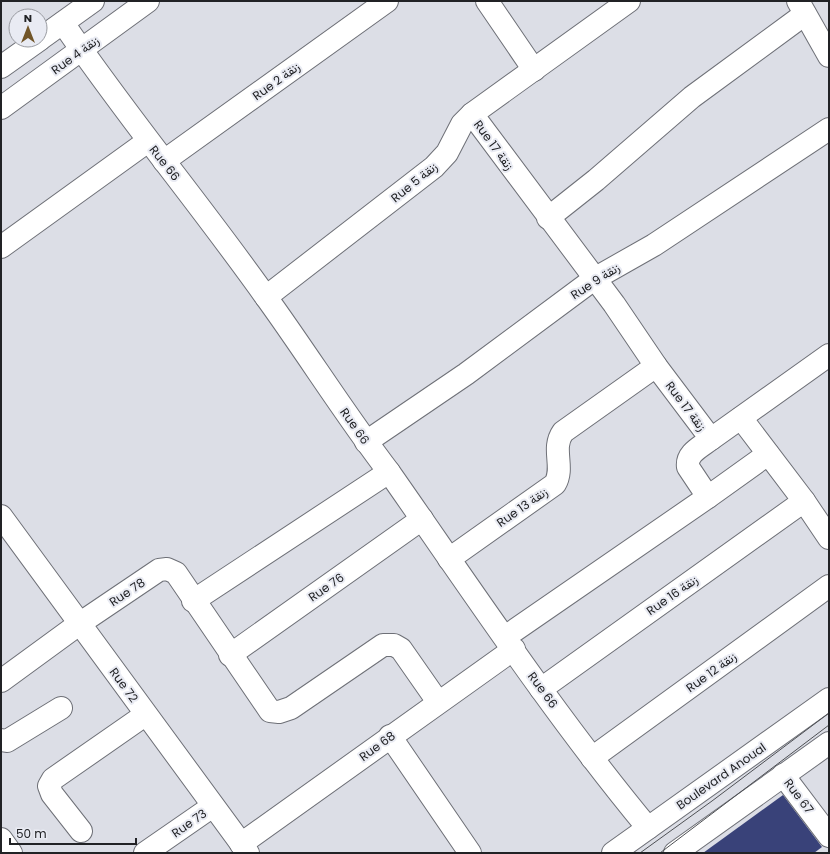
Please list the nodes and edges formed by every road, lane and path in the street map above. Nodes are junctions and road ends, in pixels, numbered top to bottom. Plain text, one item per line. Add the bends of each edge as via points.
1 (93, 1) edge
2 (148, 1) edge
3 (387, 1) edge
4 (487, 1) edge
5 (629, 1) edge
6 (802, 7) edge
7 (63, 23) junction
8 (48, 34) edge
9 (28, 48) edge
10 (82, 50) junction
11 (829, 56) edge
12 (1, 67) edge
13 (534, 70) junction
14 (1, 108) edge
15 (472, 114) junction
16 (829, 129) edge
17 (148, 140) junction
18 (164, 161) junction
19 (548, 218) junction
20 (1, 247) edge
21 (594, 279) junction
22 (266, 297) junction
23 (829, 355) edge
24 (656, 366) junction
25 (741, 418) junction
26 (711, 439) junction
27 (366, 442) junction
28 (768, 454) junction
29 (389, 472) junction
30 (708, 497) junction
31 (804, 501) junction
32 (1, 516) edge
33 (422, 519) junction
34 (829, 538) edge
35 (449, 559) junction
36 (829, 586) edge
37 (193, 601) junction
38 (79, 624) junction
39 (510, 643) junction
40 (230, 655) junction
41 (1, 681) edge
42 (541, 689) junction
43 (829, 699) edge
44 (438, 702) junction
45 (61, 708) dead end
46 (145, 714) junction
47 (390, 736) junction
48 (1, 740) edge
49 (829, 743) edge
50 (592, 758) junction
51 (783, 775) junction
52 (213, 806) junction
53 (648, 828) junction
54 (81, 831) dead end
55 (829, 836) edge
56 (1, 839) edge
57 (244, 848) edge
58 (158, 849) edge
59 (11, 853) edge
60 (470, 853) edge
61 (613, 853) edge
62 (674, 853) edge

1 - 7 street
2 - 10 street, Rue 4 زنقة
3 - 18 street, Rue 2 زنقة
4 - 13 street
5 - 13 street, Rue 5 زنقة
6 - 11 street
6 - 19 street
7 - 8 street
7 - 10 street, Rue 66
9 - 12 street
10 - 14 street, Rue 4 زنقة
10 - 17 street, Rue 66
13 - 15 street, Rue 5 زنقة
15 - 19 street, Rue 17 زنقة
15 - 22 street, Rue 5 زنقة via 462,124 447,153 434,167
16 - 21 street, Rue 9 زنقة via 654,245
17 - 18 street, Rue 66
17 - 20 street
18 - 22 street, Rue 66
19 - 21 street, Rue 17 زنقة
21 - 24 street, Rue 17 زنقة
21 - 27 street, Rue 9 زنقة via 477,366
22 - 27 street, Rue 66
23 - 25 street
24 - 26 street, Rue 17 زنقة
24 - 35 street, Rue 13 زنقة via 563,432 558,439 560,470 555,484
25 - 26 street
25 - 28 street
26 - 30 street, Rue 17 زنقة via 690,455 688,461 688,467
27 - 29 street, Rue 66
28 - 30 street
28 - 31 street
29 - 33 street, Rue 66
29 - 37 street
30 - 39 street
31 - 34 street
31 - 42 street, Rue 16 زنقة
32 - 38 street, Rue 72
33 - 35 street, Rue 66
33 - 40 street, Rue 76
35 - 39 street, Rue 66
36 - 50 street, Rue 12 زنقة
37 - 38 street, Rue 78 via 176,574 168,569 159,570
37 - 40 street, Rue 78
38 - 41 street, Rue 78
38 - 46 street, Rue 72
39 - 42 street, Rue 66
39 - 44 street, Rue 68
40 - 44 street, Rue 78 via 270,711 279,712 291,708 383,645 394,645 401,649
42 - 50 street, Rue 66
43 - 53 street, Boulevard Anoual
44 - 47 street, Rue 68
45 - 48 street via 7,741
46 - 52 street, Rue 72
46 - 54 street via 53,779 49,786 52,794
47 - 57 street, Rue 68
47 - 60 street
49 - 51 street
50 - 53 street, Rue 66
51 - 55 street, Rue 67
51 - 62 street
52 - 57 street, Rue 72
52 - 58 street, Rue 73
53 - 61 street, Boulevard Anoual
56 - 59 street

